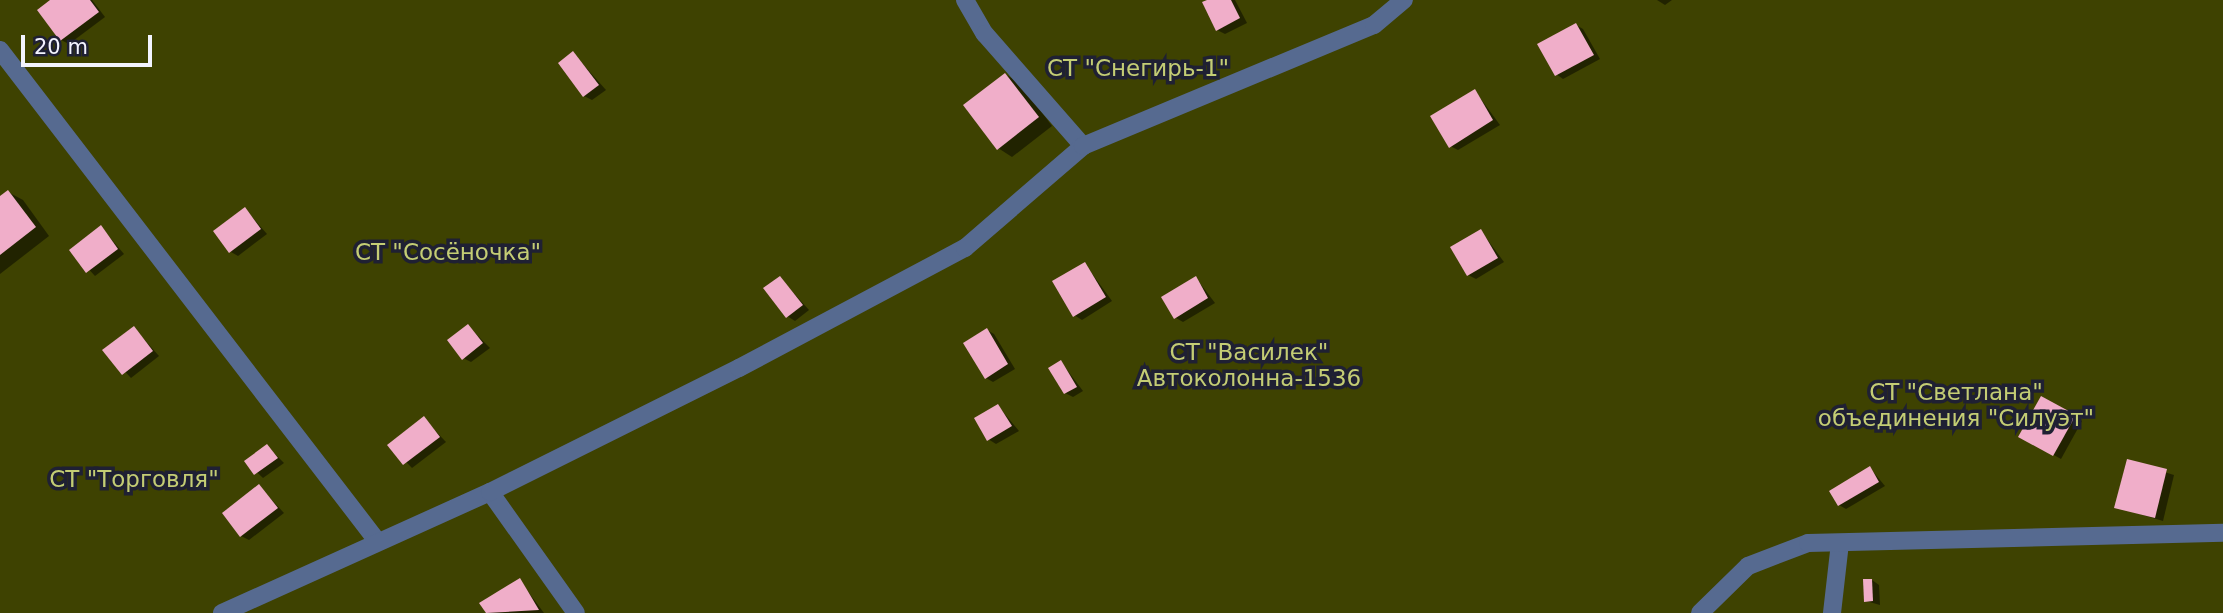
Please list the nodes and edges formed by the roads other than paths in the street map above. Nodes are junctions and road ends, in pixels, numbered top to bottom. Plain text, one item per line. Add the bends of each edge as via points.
1 (965, 0) edge
2 (1404, 0) edge
3 (0, 51) edge
4 (1083, 146) junction
5 (490, 492) junction
6 (2223, 533) edge
7 (378, 542) junction
8 (1840, 543) junction
9 (222, 613) edge
10 (576, 613) edge
11 (1700, 613) edge
12 (1832, 613) edge

1 - 4 street via 985,34
2 - 4 street via 1374,25
3 - 7 street
4 - 5 street via 965,248
5 - 7 street
5 - 10 street
6 - 8 street
7 - 9 street
8 - 11 street via 1808,544 1748,566
8 - 12 street

